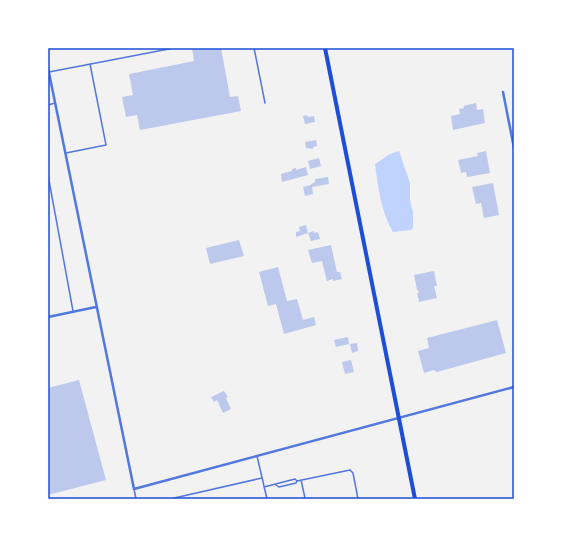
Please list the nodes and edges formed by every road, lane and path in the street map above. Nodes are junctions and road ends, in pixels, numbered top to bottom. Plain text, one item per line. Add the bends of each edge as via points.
1 (174, 48) edge
2 (254, 48) edge
3 (325, 48) edge
4 (90, 64) junction
5 (48, 68) edge
6 (49, 72) edge
7 (503, 92) dead end
8 (55, 103) junction
9 (265, 103) dead end
10 (48, 104) edge
11 (514, 148) edge
12 (65, 153) junction
13 (48, 175) edge
14 (97, 307) junction
15 (73, 311) junction
16 (48, 317) edge
17 (514, 387) edge
18 (399, 418) junction
19 (257, 456) junction
20 (262, 478) junction
21 (301, 480) junction
22 (297, 481) junction
23 (276, 485) junction
24 (264, 487) junction
25 (134, 489) junction
26 (305, 498) edge
27 (136, 499) edge
28 (170, 499) edge
29 (267, 499) edge
30 (298, 499) edge
31 (358, 499) edge
32 (415, 499) edge

1 - 4 lane
2 - 9 lane
3 - 18 main road
4 - 6 lane
4 - 12 lane via 106,145
5 - 6 street
6 - 8 street
7 - 11 street
8 - 10 lane
8 - 12 street
12 - 14 street
13 - 15 lane
14 - 15 street
14 - 25 street
15 - 16 street
17 - 18 street
18 - 19 street
18 - 32 main road
19 - 20 lane
19 - 25 street
20 - 24 lane
20 - 28 lane
21 - 22 lane
21 - 26 lane
21 - 31 lane via 350,470 353,473
22 - 23 lane via 295,479
22 - 23 lane via 279,487
23 - 24 lane
24 - 29 lane
25 - 27 lane
26 - 30 lane

